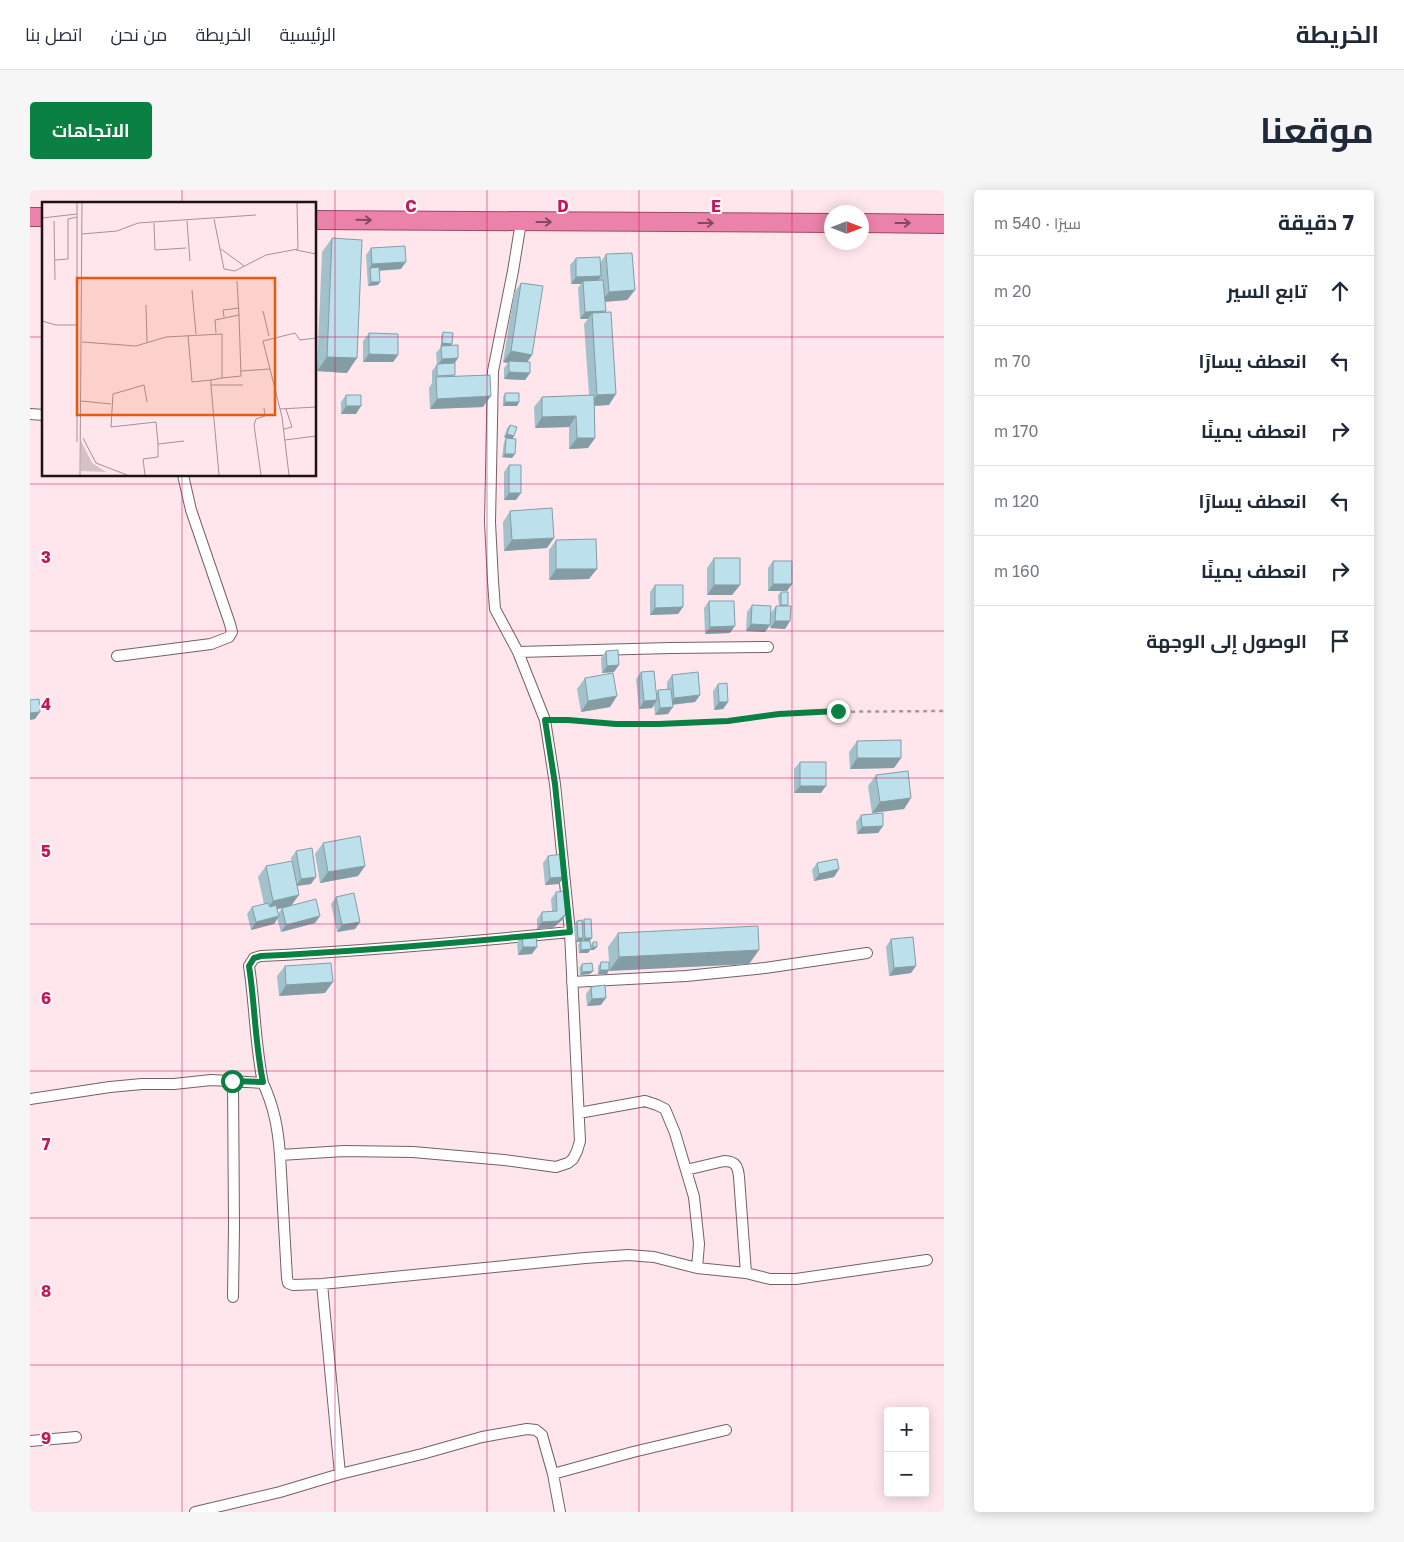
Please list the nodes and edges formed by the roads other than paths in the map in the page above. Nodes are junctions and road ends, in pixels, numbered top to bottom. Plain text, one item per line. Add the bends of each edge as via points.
1 (316, 220) edge
2 (521, 222) junction
3 (824, 223) edge
4 (869, 223) edge
5 (944, 224) edge
6 (183, 476) edge
7 (768, 647) dead end
8 (518, 652) junction
9 (117, 656) dead end
10 (570, 932) junction
11 (867, 953) dead end
12 (572, 982) junction
13 (232, 1081) junction
14 (263, 1082) junction
15 (30, 1099) edge
16 (579, 1113) junction
17 (280, 1155) junction
18 (686, 1170) junction
19 (927, 1260) dead end
20 (697, 1268) junction
21 (746, 1274) junction
22 (322, 1284) junction
23 (233, 1297) dead end
24 (726, 1430) dead end
25 (76, 1437) dead end
26 (30, 1441) edge
27 (340, 1474) junction
28 (553, 1474) junction
29 (195, 1512) edge
30 (560, 1512) edge

1 -> 2 highway
2 -> 3 highway
2 - 8 street via 493,371 490,513 496,609
4 -> 5 highway
6 - 9 street via 191,510 232,632 229,637 211,644
7 - 8 street
8 - 10 street via 545,720
10 - 12 street
10 - 14 street via 254,958 249,966
11 - 12 street via 686,976
12 - 16 street
13 - 14 street
13 - 15 street via 134,1085
13 - 23 street
14 - 17 street via 272,1102
16 - 17 street via 577,1152 568,1163 556,1167 413,1152 344,1151
16 - 18 street via 645,1101 665,1109
17 - 22 street via 288,1283 293,1286
18 - 20 street via 698,1226
18 - 21 street via 724,1160 736,1164
19 - 21 street via 796,1279 770,1280
20 - 21 street
20 - 22 street via 654,1257 628,1255
22 - 27 street
24 - 28 street
25 - 26 street
27 - 28 street via 527,1428 542,1435
27 - 29 street
28 - 30 street

